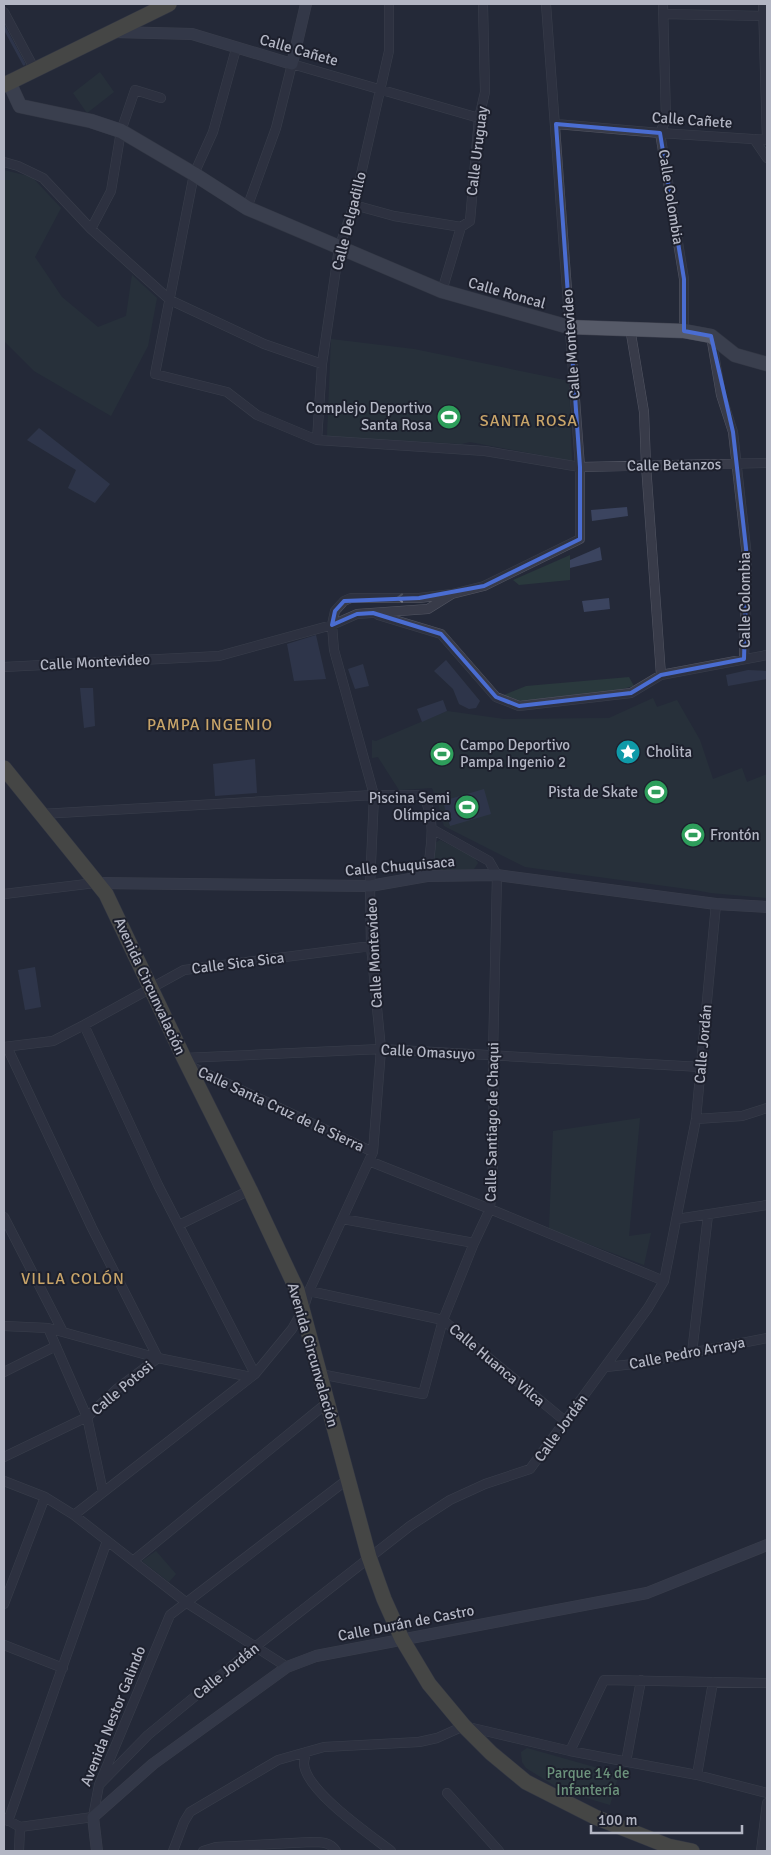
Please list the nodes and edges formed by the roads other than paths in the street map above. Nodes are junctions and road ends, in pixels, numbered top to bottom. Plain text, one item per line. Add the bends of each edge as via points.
1 (169, 4) edge
2 (306, 4) edge
3 (389, 4) edge
4 (483, 4) edge
5 (546, 4) edge
6 (663, 4) edge
7 (763, 4) edge
8 (4, 12) edge
9 (663, 14) junction
10 (764, 16) junction
11 (108, 32) junction
12 (236, 48) junction
13 (292, 64) junction
14 (35, 70) junction
15 (7, 83) edge
16 (381, 89) junction
17 (161, 98) dead end
18 (478, 118) junction
19 (556, 124) junction
20 (122, 131) junction
21 (660, 133) junction
22 (754, 139) junction
23 (767, 140) edge
24 (767, 158) edge
25 (4, 162) edge
26 (194, 174) junction
27 (354, 205) junction
28 (247, 208) junction
29 (461, 227) junction
30 (91, 229) junction
31 (339, 248) junction
32 (442, 291) junction
33 (170, 300) junction
34 (570, 327) junction
35 (630, 328) junction
36 (684, 331) junction
37 (711, 336) junction
38 (322, 364) junction
39 (767, 364) edge
40 (317, 440) junction
41 (767, 463) edge
42 (737, 464) junction
43 (646, 466) junction
44 (580, 467) junction
45 (452, 594) junction
46 (373, 613) junction
47 (332, 625) junction
48 (767, 655) edge
49 (744, 659) junction
50 (4, 667) edge
51 (661, 675) junction
52 (4, 768) edge
53 (374, 795) junction
54 (41, 814) junction
55 (432, 829) junction
56 (497, 875) junction
57 (427, 876) junction
58 (95, 883) junction
59 (370, 886) junction
60 (4, 894) edge
61 (716, 904) junction
62 (767, 907) edge
63 (371, 946) junction
64 (150, 988) junction
65 (84, 1025) junction
66 (5, 1047) edge
67 (380, 1049) junction
68 (493, 1055) junction
69 (186, 1062) junction
70 (701, 1067) junction
71 (767, 1108) edge
72 (696, 1120) junction
73 (374, 1152) junction
74 (369, 1161) junction
75 (250, 1190) junction
76 (767, 1205) edge
77 (490, 1209) junction
78 (708, 1215) junction
79 (4, 1217) edge
80 (343, 1219) junction
81 (677, 1219) junction
82 (179, 1225) junction
83 (474, 1243) junction
84 (664, 1281) junction
85 (309, 1291) junction
86 (303, 1310) junction
87 (443, 1320) junction
88 (4, 1326) edge
89 (48, 1328) junction
90 (63, 1332) junction
91 (767, 1338) edge
92 (56, 1346) junction
93 (692, 1352) junction
94 (158, 1358) junction
95 (606, 1367) junction
96 (4, 1372) edge
97 (320, 1374) junction
98 (253, 1376) junction
99 (328, 1402) junction
100 (87, 1417) junction
101 (565, 1421) junction
102 (4, 1457) edge
103 (348, 1479) junction
104 (4, 1481) edge
105 (103, 1492) junction
106 (45, 1497) junction
107 (74, 1515) junction
108 (108, 1541) junction
109 (767, 1545) edge
110 (369, 1557) junction
111 (133, 1561) junction
112 (187, 1603) junction
113 (4, 1604) edge
114 (402, 1640) junction
115 (4, 1645) edge
116 (255, 1647) junction
117 (287, 1667) junction
118 (62, 1668) junction
119 (641, 1680) junction
120 (713, 1682) junction
121 (767, 1683) edge
122 (464, 1726) junction
123 (306, 1752) junction
124 (570, 1752) junction
125 (626, 1762) junction
126 (697, 1776) junction
127 (99, 1785) junction
128 (447, 1793) dead end
129 (767, 1793) edge
130 (767, 1803) edge
131 (92, 1817) junction
132 (6, 1820) edge
133 (20, 1827) junction
134 (233, 1849) edge
135 (19, 1851) edge
136 (97, 1851) edge
137 (174, 1851) edge
138 (203, 1851) edge
139 (336, 1851) edge
140 (391, 1851) edge
141 (499, 1851) edge
142 (692, 1851) edge
143 (761, 1851) edge

1 - 11 highway
2 - 13 main road
3 - 16 street, Calle Delgadillo via 389,51
4 - 18 street, Calle Uruguay via 485,92
5 - 19 street, Calle Montevideo
6 - 9 street, Calle Colombia
7 - 10 street
8 - 14 street
9 - 10 street
9 - 21 street, Calle Colombia via 666,119
10 - 23 street
11 - 12 main road, Calle Cañete via 192,34
11 - 14 highway
12 - 13 main road, Calle Cañete
12 - 26 street via 213,132
13 - 16 street, Calle Cañete
13 - 28 street via 276,128
14 - 15 highway
15 - 20 main road, Calle Roncal via 20,106
16 - 18 street, Calle Cañete
16 - 27 street, Calle Delgadillo
17 - 20 street via 135,90
18 - 29 street, Calle Uruguay via 470,221
19 - 21 street, Calle Cañete
19 - 34 street, Calle Montevideo
20 - 26 main road, Calle Roncal
20 - 30 street via 111,191
21 - 22 street, Calle Cañete
21 - 36 street, Calle Colombia via 684,279
22 - 23 street, Calle Cañete
22 - 24 street
25 - 30 street via 44,178
26 - 28 main road, Calle Roncal
26 - 33 street
27 - 29 street via 394,216
27 - 31 street, Calle Delgadillo
28 - 31 main road, Calle Roncal
29 - 32 street, Calle Uruguay
30 - 33 street
31 - 32 main road, Calle Roncal
31 - 38 street, Calle Delgadillo
32 - 34 main road, Calle Roncal
33 - 38 street via 264,344
33 - 40 street, Calle Betanzos via 155,374 227,392 257,415
34 - 35 main road, Calle Roncal
34 - 44 street, Calle Montevideo
35 - 36 main road, Calle Roncal
35 - 43 street via 644,412
36 - 37 main road, Calle Roncal
37 - 39 main road, Calle Roncal via 735,355
37 - 42 street, Calle Colombia
38 - 40 street, Calle Delgadillo
40 - 44 street, Calle Betanzos via 485,451
41 - 42 street, Calle Betanzos
42 - 43 street, Calle Betanzos
42 - 49 street, Calle Colombia via 747,557
43 - 44 street, Calle Betanzos
43 - 51 street
44 - 45 street, Calle Montevideo via 580,539 484,586
45 - 46 street, Calle Montevideo via 428,609
45 -> 47 street via 419,598 351,598 335,611
46 - 47 street, Calle Montevideo via 358,614
46 - 51 street via 441,634 496,697 519,706 631,693
47 - 50 street, Calle Montevideo via 219,656
47 - 53 street, Calle Montevideo via 334,650
48 - 49 street
49 - 51 street
52 - 54 highway, Avenida Circunvalación
53 - 54 street
53 - 55 street via 422,795 427,802
53 - 59 street, Calle Montevideo
54 - 58 highway, Avenida Circunvalación
55 - 56 street via 489,861
55 - 57 street
56 - 57 main road, Calle Chuquisaca
56 - 61 main road, Calle Chuquisaca
56 - 68 street, Calle Santiago de Chaqui
57 - 59 main road, Calle Chuquisaca
58 - 59 main road, Calle Chuquisaca
58 - 60 street, Calle Chuquisaca
58 - 64 highway, Avenida Circunvalación via 106,894
59 - 63 street, Calle Montevideo
61 - 62 main road, Calle Chuquisaca
61 - 70 street, Calle Jordán
63 - 64 street, Calle Sica Sica via 184,970
63 - 67 street, Calle Montevideo
64 - 65 street, Calle Sica Sica
64 - 69 highway, Avenida Circunvalación
65 - 66 street, Calle Sica Sica via 53,1040
65 - 82 street
66 - 94 street
67 - 68 street, Calle Omasuyo
67 - 69 street, Calle Omasuyo
67 - 73 street, Calle Montevideo
68 - 70 street, Calle Omasuyo
68 - 77 street, Calle Santiago de Chaqui via 494,1146
69 - 73 street, Calle Santa Cruz de la Sierra
69 - 75 highway, Avenida Circunvalación
70 - 72 street, Calle Jordán
71 - 72 street via 742,1116
72 - 81 street, Calle Jordán
73 - 74 street, Calle Montevideo
74 - 77 street, Calle Santa Cruz de la Sierra
74 - 80 street, Calle Montevideo
75 - 82 street
75 - 86 highway, Avenida Circunvalación via 297,1290
76 - 78 street
77 - 83 street, Calle Santiago de Chaqui
77 - 84 street, Calle Santa Cruz de la Sierra
78 - 81 street
78 - 93 street
79 - 90 street
80 - 83 street
80 - 85 street, Calle Montevideo
81 - 84 street, Calle Jordán
82 - 98 street
83 - 87 street, Calle Santiago de Chaqui
84 - 95 street, Calle Jordán
85 - 86 street, Calle Montevideo
85 - 87 street, Calle Huanca Vilca
86 - 97 highway, Avenida Circunvalación
86 - 98 street, Calle Montevideo via 292,1329
87 - 97 street, Calle Santiago de Chaqui via 422,1394
87 - 101 street, Calle Huanca Vilca
88 - 89 street
89 - 90 street
89 - 92 street
90 - 94 street
91 - 93 street, Calle Pedro Arraya
92 - 96 street
92 - 100 street
93 - 95 street, Calle Pedro Arraya
94 - 98 street
94 - 100 street, Calle Potosi
95 - 101 street, Calle Jordán
97 - 99 highway, Avenida Circunvalación
98 - 105 street, Calle Montevideo
99 - 103 highway, Avenida Circunvalación
99 - 111 street
100 - 102 street, Calle Potosi
100 - 105 street
101 - 110 street, Calle Jordán via 530,1469 484,1484 450,1500
103 - 110 highway, Avenida Circunvalación
103 - 112 street, Avenida Nestor Galindo
104 - 106 street
105 - 107 street, Calle Montevideo
106 - 107 street
106 - 113 street
107 - 108 street
108 - 111 street
108 - 118 street
109 - 114 main road, Calle Durán de Castro via 647,1593
110 - 114 highway, Avenida Circunvalación
110 - 116 street, Calle Jordán
111 - 112 street
112 - 116 street
112 - 127 street, Avenida Nestor Galindo via 170,1615
114 - 117 main road, Calle Durán de Castro via 316,1656
114 - 122 highway, Avenida Circunvalación via 429,1684
115 - 118 street
116 - 117 street
116 - 127 street, Calle Jordán via 148,1735
117 - 131 main road, Calle Durán de Castro via 153,1764
118 - 132 street
119 - 120 street
119 - 124 street via 604,1680
119 - 125 street
120 - 121 street
120 - 126 street
122 - 123 street via 419,1742 324,1747
122 - 124 street
122 - 142 highway, Avenida Circunvalación via 490,1753 526,1782 595,1817 668,1846
123 - 137 street via 278,1760 190,1812
123 - 140 street via 304,1764 322,1795
124 - 125 street
125 - 126 street
126 - 129 street
127 - 131 street, Avenida Nestor Galindo
128 - 141 street
130 - 143 street
131 - 133 street
131 - 136 main road, Avenida Nestor Galindo
132 - 133 street
133 - 135 street
134 - 138 street via 216,1847
134 - 139 street via 324,1842

